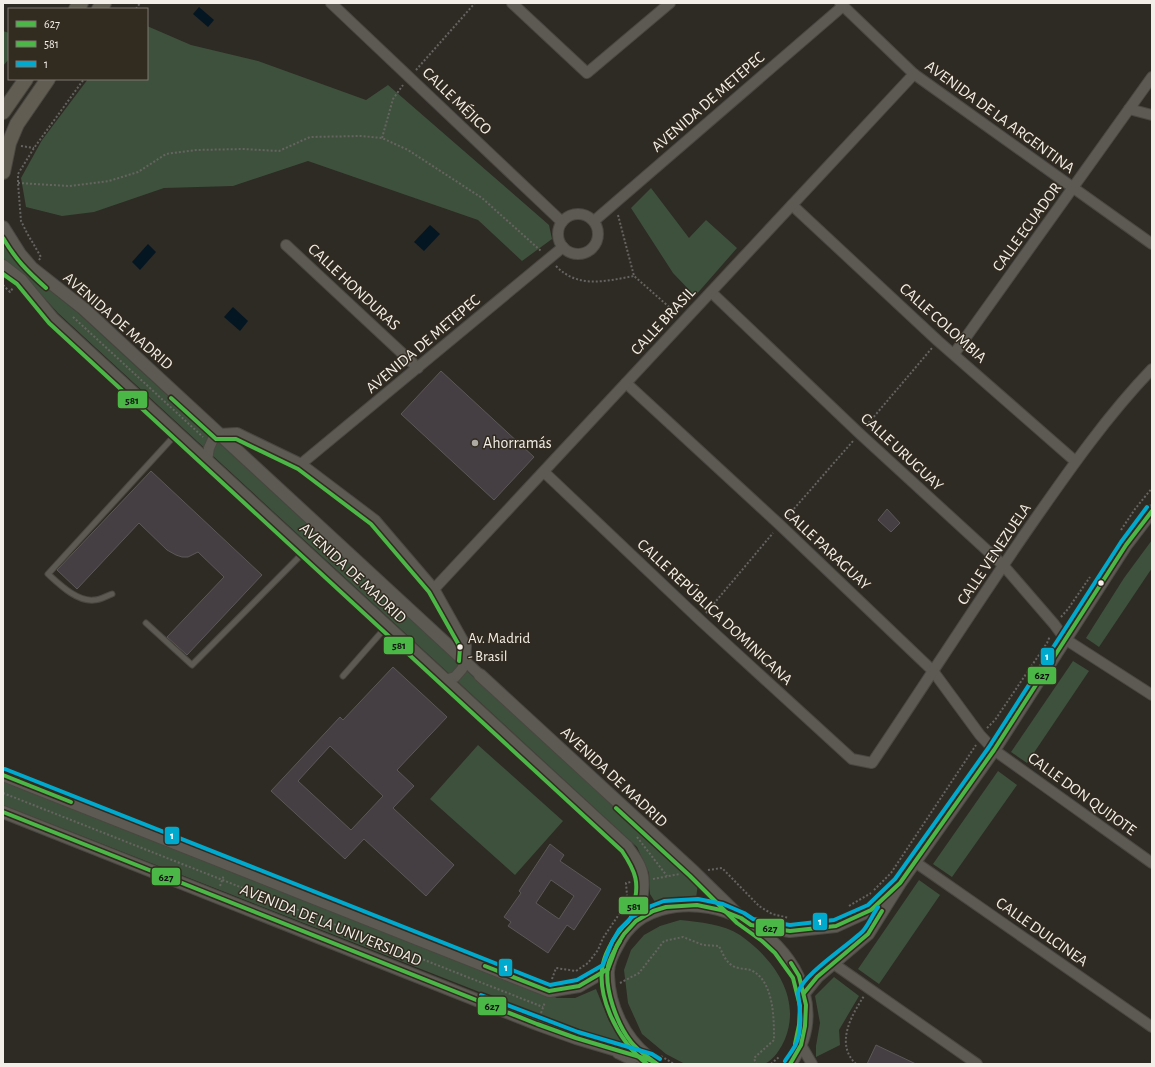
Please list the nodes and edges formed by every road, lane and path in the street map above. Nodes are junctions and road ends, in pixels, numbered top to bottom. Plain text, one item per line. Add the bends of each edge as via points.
1 (331, 3) edge
2 (475, 3) edge
3 (512, 3) edge
4 (670, 3) edge
5 (841, 5) edge
6 (914, 74) junction
7 (410, 77) junction
8 (1152, 77) edge
9 (25, 80) edge
10 (47, 80) edge
11 (83, 80) edge
12 (1129, 109) junction
13 (3, 112) edge
14 (1152, 115) edge
15 (382, 138) junction
16 (16, 144) dead end
17 (34, 148) junction
18 (3, 172) edge
19 (18, 183) junction
20 (1074, 188) junction
21 (792, 205) junction
22 (611, 206) junction
23 (594, 221) junction
24 (562, 222) junction
25 (3, 227) edge
26 (1152, 244) edge
27 (286, 245) dead end
28 (563, 247) junction
29 (549, 259) junction
30 (3, 266) edge
31 (32, 268) junction
32 (634, 276) junction
33 (711, 292) junction
34 (72, 316) dead end
35 (685, 320) junction
36 (938, 340) junction
37 (954, 354) junction
38 (418, 368) junction
39 (1152, 369) edge
40 (626, 383) junction
41 (177, 395) junction
42 (168, 404) junction
43 (158, 415) junction
44 (177, 433) junction
45 (859, 433) junction
46 (219, 434) junction
47 (211, 444) junction
48 (207, 460) junction
49 (1075, 461) junction
50 (301, 464) junction
51 (544, 472) junction
52 (1152, 488) edge
53 (1152, 511) edge
54 (780, 525) junction
55 (1118, 534) dead end
56 (305, 551) junction
57 (1003, 565) junction
58 (1093, 572) dead end
59 (434, 589) junction
60 (112, 594) dead end
61 (700, 620) junction
62 (146, 624) dead end
63 (1054, 624) junction
64 (387, 626) junction
65 (1065, 639) junction
66 (465, 661) junction
67 (934, 671) junction
68 (480, 675) joint
69 (343, 676) dead end
70 (446, 680) junction
71 (1152, 695) edge
72 (980, 735) junction
73 (994, 750) junction
74 (872, 763) joint
75 (3, 775) edge
76 (3, 793) edge
77 (3, 812) edge
78 (645, 827) junction
79 (636, 836) junction
80 (627, 847) junction
81 (915, 862) junction
82 (1152, 863) edge
83 (228, 864) junction
84 (694, 872) junction
85 (667, 876) junction
86 (223, 880) junction
87 (644, 880) junction
88 (900, 883) junction
89 (283, 886) junction
90 (216, 897) junction
91 (277, 902) junction
92 (848, 906) dead end
93 (272, 918) junction
94 (741, 918) junction
95 (792, 918) dead end
96 (636, 921) junction
97 (751, 925) junction
98 (420, 940) junction
99 (415, 956) junction
100 (834, 964) junction
101 (608, 969) junction
102 (409, 973) junction
103 (618, 978) dead end
104 (869, 988) junction
105 (549, 991) junction
106 (804, 993) junction
107 (543, 1007) junction
108 (537, 1024) junction
109 (1152, 1027) edge
110 (576, 1038) junction
111 (801, 1045) junction
112 (781, 1054) dead end
113 (655, 1060) edge
114 (634, 1064) edge
115 (674, 1064) edge
116 (756, 1064) edge
117 (771, 1064) edge
118 (790, 1064) edge
119 (812, 1064) edge
120 (856, 1064) edge
121 (977, 1064) edge

1 - 7 street, CALLE MÉJICO
2 - 7 path
3 - 4 street via 587,73
5 - 6 street, AVENIDA DE LA ARGENTINA
5 - 22 street, AVENIDA DE METEPEC
6 - 20 street, AVENIDA DE LA ARGENTINA
6 - 21 street, CALLE BRASIL
7 - 15 path via 394,99
7 - 24 street, CALLE MÉJICO
8 - 12 street, CALLE ECUADOR
9 - 13 main road
10 - 18 main road via 17,124 9,143
11 - 17 path
12 - 14 street
12 - 20 street, CALLE ECUADOR
15 - 19 path via 310,137 279,151 189,151 166,154 138,172 109,181 68,186
15 - 29 path via 408,150 482,198
16 - 17 path
17 - 19 path via 18,174
19 - 31 path via 21,221 41,257
20 - 26 street, AVENIDA DE LA ARGENTINA
20 - 37 street, CALLE ECUADOR
21 - 33 street, CALLE BRASIL
21 - 36 street, CALLE COLOMBIA
22 - 23 street, AVENIDA DE METEPEC
22 - 32 path via 618,216
23 - 24 street via 577,213 566,217
23 - 28 street via 598,234 594,247 582,254 575,254
24 - 28 street via 558,228 558,235
25 - 31 street, AVENIDA DE MADRID
27 - 38 street, CALLE HONDURAS
28 - 29 street, AVENIDA DE METEPEC
29 - 32 path via 565,273 580,280 591,282
29 - 38 street, AVENIDA DE METEPEC
30 - 43 street, AVENIDA DE MADRID via 21,280 53,319
31 - 41 street, AVENIDA DE MADRID via 84,309
32 - 35 path
33 - 35 street, CALLE BRASIL
33 - 45 street, CALLE URUGUAY
34 - 42 path
35 - 40 street, CALLE BRASIL
36 - 37 street, CALLE COLOMBIA
36 - 45 path
37 - 49 street, CALLE COLOMBIA
38 - 50 street, AVENIDA DE METEPEC
39 - 49 street, CALLE VENEZUELA via 1129,393
40 - 51 street, CALLE BRASIL
40 - 54 street, CALLE PARAGUAY
41 - 42 path
41 - 46 street, AVENIDA DE MADRID
42 - 43 path
42 - 47 path
43 - 44 street, AVENIDA DE MADRID
44 - 48 street, AVENIDA DE MADRID
44 - 60 lane via 48,574 70,593 83,598 93,600
45 - 54 path
45 - 57 street, CALLE URUGUAY
46 - 47 street
46 - 50 street via 237,433
46 - 66 street, AVENIDA DE MADRID
47 - 48 street
48 - 56 street, AVENIDA DE MADRID
49 - 57 street, CALLE VENEZUELA
50 - 59 street via 375,520
51 - 59 street, CALLE BRASIL
51 - 61 street, CALLE REPÚBLICA DOMINICANA
52 - 55 path
53 - 65 street via 1126,545
54 - 61 path
54 - 67 street, CALLE PARAGUAY
56 - 62 lane via 192,665
56 - 64 street, AVENIDA DE MADRID
57 - 63 street, CALLE URUGUAY
57 - 67 street, CALLE VENEZUELA
58 - 63 path via 1068,610
59 - 66 street via 466,646
61 - 74 street, CALLE REPÚBLICA DOMINICANA via 852,759
63 - 65 street, CALLE URUGUAY
63 - 72 path via 1043,649 995,720
64 - 69 lane
64 - 70 street, AVENIDA DE MADRID
65 - 71 street
65 - 73 street
66 - 68 street, AVENIDA DE MADRID
66 - 70 street via 455,677
67 - 72 street, CALLE PARAGUAY
67 - 74 street, CALLE VENEZUELA
68 - 78 street, AVENIDA DE MADRID
70 - 80 street, AVENIDA DE MADRID
72 - 73 street, CALLE PARAGUAY
72 - 92 path via 974,749 891,873 871,893
73 - 81 street
73 - 82 street, CALLE DON QUIJOTE
75 - 83 street, AVENIDA DE LA UNIVERSIDAD
76 - 86 path
77 - 90 street, AVENIDA DE LA UNIVERSIDAD
78 - 79 path
78 - 84 street, AVENIDA DE MADRID
79 - 80 path
79 - 85 path
80 - 87 street, AVENIDA DE MADRID
81 - 88 street
81 - 109 street, CALLE DULCINEA
83 - 86 path
83 - 89 street, AVENIDA DE LA UNIVERSIDAD
84 - 85 path
84 - 94 street, AVENIDA DE MADRID
84 - 95 path via 722,868 759,906 772,914
85 - 87 path
86 - 90 path
86 - 91 path
87 - 96 street
87 - 105 path via 626,883 624,907 598,950 588,963 576,970 556,968
88 - 97 street via 871,910 836,926 790,931
88 - 100 street via 868,934
89 - 91 path
89 - 98 street, AVENIDA DE LA UNIVERSIDAD
90 - 93 street, AVENIDA DE LA UNIVERSIDAD
91 - 93 path
91 - 99 path
93 - 102 street, AVENIDA DE LA UNIVERSIDAD
94 - 96 street via 722,910 697,905 666,907
94 - 97 street
96 - 101 street via 624,934
97 - 106 street via 780,949 792,964
98 - 99 path
98 - 105 street, AVENIDA DE LA UNIVERSIDAD
99 - 102 path
99 - 107 path
100 - 104 street
100 - 106 street via 817,977
101 - 105 street via 579,986
101 - 113 street via 611,998 619,1020 639,1050
102 - 108 street, AVENIDA DE LA UNIVERSIDAD
103 - 116 path via 618,984 639,973 664,941 683,937 703,945 719,946 727,962 737,968 750,970 760,977 769,992 774,1016 774,1040 754,1058
104 - 120 path via 854,1011 846,1032 846,1046
104 - 121 street
105 - 107 path
106 - 111 street via 805,1026
107 - 108 path
108 - 110 street, AVENIDA DE LA UNIVERSIDAD
110 - 113 street, AVENIDA DE LA UNIVERSIDAD
110 - 114 lane
111 - 118 street
111 - 119 street
112 - 117 path
113 - 115 path

